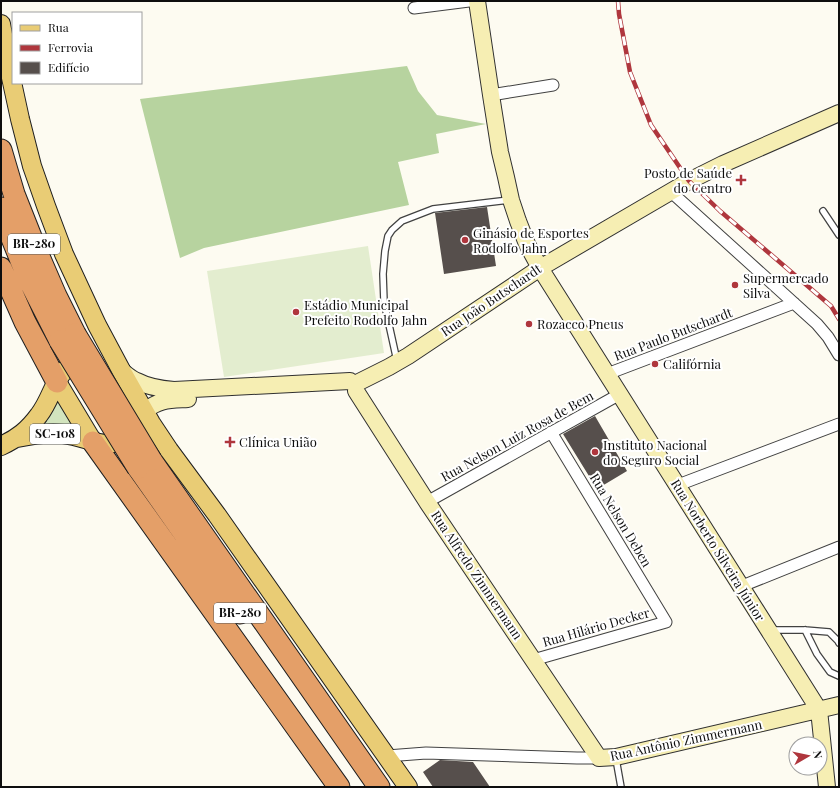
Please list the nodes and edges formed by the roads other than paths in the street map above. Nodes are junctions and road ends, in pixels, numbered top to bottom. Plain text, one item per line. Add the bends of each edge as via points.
1 (469, 1) edge
2 (477, 1) edge
3 (414, 8) dead end
4 (1, 24) edge
5 (12, 82) edge
6 (12, 84) edge
7 (552, 85) dead end
8 (491, 95) junction
9 (839, 113) edge
10 (1, 150) edge
11 (670, 192) junction
12 (511, 200) junction
13 (1, 208) edge
14 (823, 211) dead end
15 (839, 235) edge
16 (1, 268) edge
17 (540, 268) junction
18 (794, 303) junction
19 (68, 337) junction
20 (839, 355) edge
21 (397, 362) junction
22 (121, 370) junction
23 (52, 374) junction
24 (607, 374) junction
25 (354, 386) junction
26 (620, 394) junction
27 (161, 401) junction
28 (145, 411) junction
29 (839, 424) edge
30 (552, 432) junction
31 (158, 434) junction
32 (9, 442) edge
33 (97, 448) junction
34 (144, 464) junction
35 (678, 485) junction
36 (427, 502) junction
37 (839, 547) edge
38 (742, 586) junction
39 (666, 622) joint
40 (769, 630) junction
41 (805, 630) junction
42 (839, 643) edge
43 (533, 660) junction
44 (839, 676) edge
45 (839, 705) edge
46 (819, 710) junction
47 (387, 756) junction
48 (616, 756) junction
49 (599, 758) junction
50 (339, 787) edge
51 (363, 787) edge
52 (379, 787) edge
53 (408, 787) edge
54 (621, 787) edge
55 (827, 787) edge

1 - 3 street
2 - 8 main road, Rua Norberto Silveira Júnior
4 - 5 main road
6 - 22 main road via 32,166 61,248
7 - 8 street
8 - 12 main road, Rua Norberto Silveira Júnior
9 - 11 main road, Rua João Butschardt via 723,164
10 - 19 highway, BR-280 via 14,194 56,296
11 - 17 main road, Rua João Butschardt
11 - 18 street
12 - 17 main road, Rua Norberto Silveira Júnior via 527,244
12 - 21 lane via 433,210 402,221 392,230 385,250 384,302
13 - 19 highway, BR-280 via 28,278
14 - 15 lane
16 - 23 highway
17 - 21 main road, Rua João Butschardt
17 - 24 main road, Rua Norberto Silveira Júnior
18 - 20 street via 817,324
18 - 24 street, Rua Paulo Butschardt
19 - 34 highway, BR-280, bridge
21 - 25 main road, Rua João Butschardt
22 - 23 main road via 108,362 86,358 67,367 61,375
22 - 25 main road, Rua João Butschardt via 141,383 174,390
22 - 28 main road
23 - 32 main road, SC-108 via 49,378 44,409 34,423
23 - 33 main road
24 - 26 main road, Rua Norberto Silveira Júnior
25 - 27 main road, Rua João Butschardt
25 - 36 main road, Rua Alfredo Zimmermann
26 - 30 street, Rua Nelson Luiz Rosa de Bem
26 - 35 main road, Rua Norberto Silveira Júnior
27 - 28 main road, Rua João Butschardt
27 - 31 main road via 157,421
28 - 31 main road
28 - 33 main road via 134,435
29 - 35 street
30 - 36 street, Rua Nelson Luiz Rosa de Bem
30 - 39 street, Rua Nelson Deben
31 - 47 main road
32 - 33 main road, SC-108 via 39,434 62,434 84,438
33 - 50 highway
34 - 51 highway, BR-280
34 - 52 highway, BR-280
35 - 38 main road, Rua Norberto Silveira Júnior
36 - 43 main road, Rua Alfredo Zimmermann
37 - 38 street
38 - 40 main road, Rua Norberto Silveira Júnior
39 - 43 street, Rua Hilário Decker
40 - 41 lane
40 - 46 main road, Rua Norberto Silveira Júnior
41 - 42 lane via 829,632
41 - 44 lane via 830,672
43 - 49 main road, Rua Alfredo Zimmermann
45 - 46 main road, Rua Antônio Zimmermann
46 - 48 main road, Rua Antônio Zimmermann
46 - 55 main road
47 - 49 street, Rua Antônio Zimmermann via 426,753
47 - 53 main road
48 - 49 main road, Rua Antônio Zimmermann
48 - 54 lane

